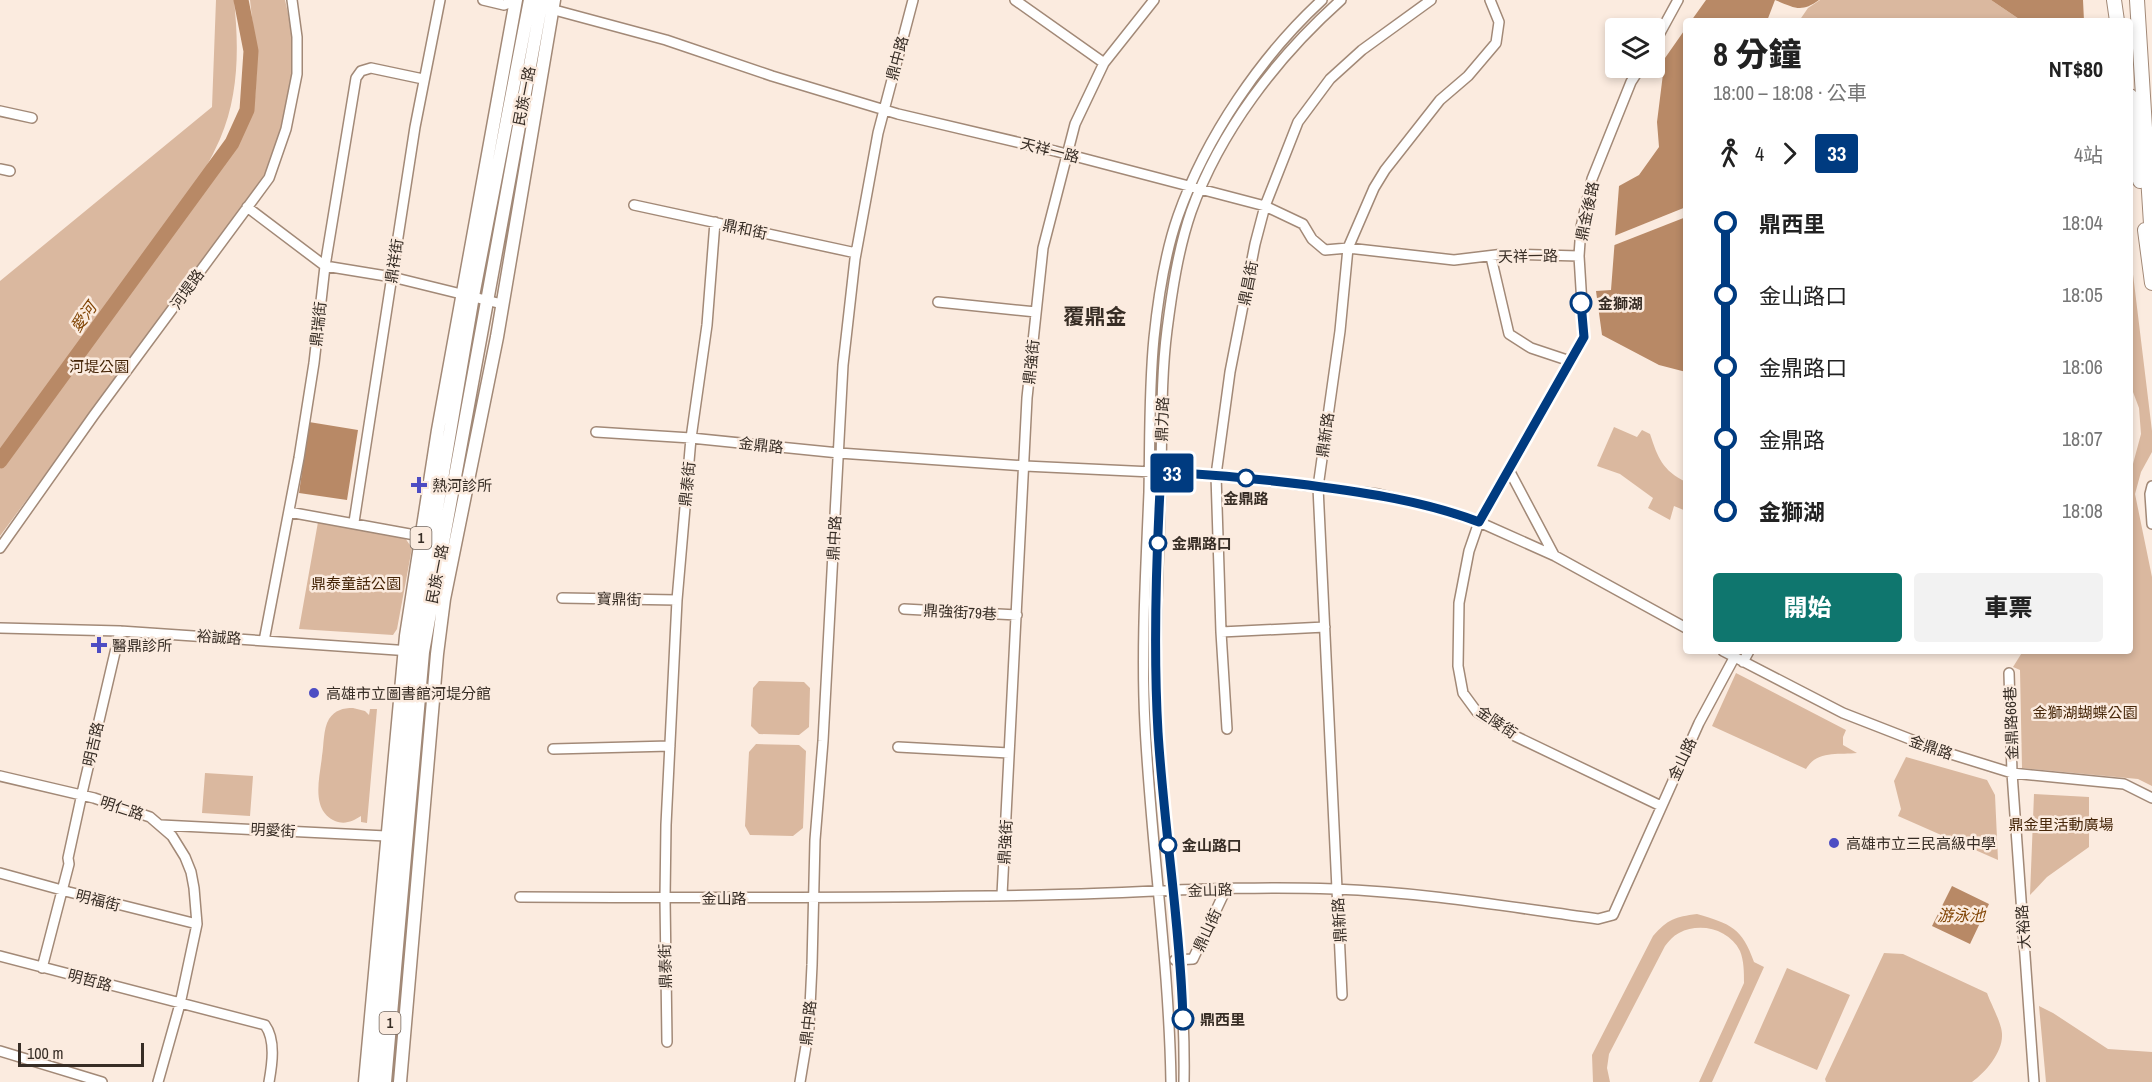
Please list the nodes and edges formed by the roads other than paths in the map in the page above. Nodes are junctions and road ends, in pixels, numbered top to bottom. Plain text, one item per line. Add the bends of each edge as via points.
1 (292, 0) edge
2 (440, 0) edge
3 (483, 0) edge
4 (516, 0) edge
5 (913, 0) edge
6 (1015, 0) edge
7 (1154, 0) edge
8 (1322, 0) edge
9 (1341, 0) edge
10 (1431, 0) edge
11 (1490, 0) edge
12 (1678, 0) edge
13 (2114, 0) edge
14 (2137, 0) edge
15 (541, 3) edge
16 (2117, 18) edge
17 (1665, 24) edge
18 (1104, 63) junction
19 (1634, 78) edge
20 (423, 79) junction
21 (883, 110) junction
22 (0, 111) edge
23 (32, 118) dead end
24 (2133, 122) edge
25 (1067, 154) junction
26 (0, 169) edge
27 (10, 171) dead end
28 (1189, 187) junction
29 (1201, 190) junction
30 (634, 205) dead end
31 (1265, 206) junction
32 (247, 207) junction
33 (715, 222) junction
34 (2152, 240) edge
35 (1348, 248) junction
36 (856, 253) junction
37 (1579, 256) junction
38 (1491, 257) junction
39 (324, 266) junction
40 (392, 277) junction
41 (2152, 283) edge
42 (468, 295) junction
43 (488, 300) junction
44 (938, 302) dead end
45 (502, 304) junction
46 (1036, 312) junction
47 (1570, 361) junction
48 (596, 432) dead end
49 (691, 438) junction
50 (838, 453) junction
51 (1025, 466) junction
52 (1509, 470) junction
53 (1149, 472) junction
54 (1161, 472) junction
55 (1216, 475) junction
56 (1318, 487) junction
57 (2151, 490) edge
58 (289, 512) junction
59 (354, 522) junction
60 (1479, 522) junction
61 (2152, 524) edge
62 (428, 537) junction
63 (0, 548) edge
64 (1555, 556) junction
65 (562, 598) dead end
66 (677, 600) junction
67 (904, 609) dead end
68 (1017, 615) junction
69 (1683, 620) edge
70 (1675, 621) junction
71 (1683, 626) edge
72 (1325, 627) junction
73 (0, 628) edge
74 (120, 631) junction
75 (1221, 632) junction
76 (264, 641) junction
77 (414, 651) junction
78 (437, 654) junction
79 (1728, 654) edge
80 (1745, 654) edge
81 (1738, 660) junction
82 (2009, 674) dead end
83 (1227, 729) dead end
84 (670, 746) junction
85 (898, 747) dead end
86 (552, 749) dead end
87 (1009, 753) junction
88 (2012, 773) junction
89 (0, 776) edge
90 (81, 795) junction
91 (2152, 798) edge
92 (1661, 806) junction
93 (161, 825) junction
94 (386, 836) junction
95 (0, 873) edge
96 (1226, 889) junction
97 (1337, 889) junction
98 (60, 890) junction
99 (1159, 891) junction
100 (1173, 891) junction
101 (1002, 895) junction
102 (520, 897) dead end
103 (665, 898) junction
104 (812, 898) junction
105 (197, 924) junction
106 (0, 956) edge
107 (1180, 960) junction
108 (1166, 961) junction
109 (42, 968) junction
110 (1342, 995) dead end
111 (180, 1004) junction
112 (667, 1042) dead end
113 (0, 1051) edge
114 (376, 1064) junction
115 (401, 1067) junction
116 (102, 1082) edge
117 (158, 1082) edge
118 (269, 1082) edge
119 (365, 1082) edge
120 (374, 1082) edge
121 (385, 1082) edge
122 (400, 1082) edge
123 (800, 1082) edge
124 (1171, 1082) edge
125 (1184, 1082) edge
126 (2034, 1082) edge

1 - 32 street, 河堤路 via 297,74 292,106 269,178
2 - 20 street, 鼎祥街
3 - 4 street, 天祥一路 via 504,5
4 - 15 street, 天祥一路
4 - 42 main road, 民族一路 / 1
5 - 21 street, 鼎中路
6 - 18 street
7 - 18 street, 鼎強街
8 - 28 street, 鼎力路 via 1246,87
9 - 29 street, 鼎力路 via 1251,99
10 - 31 street, 鼎昌街 via 1369,44 1330,79 1298,122
11 - 35 street, 鼎新路 via 1499,22 1496,43 1468,76 1440,100 1385,170
12 - 17 street
13 - 16 highway
14 - 34 highway
15 - 21 street, 天祥一路
15 - 42 main road, 民族一路 / 1
15 - 43 main road, 民族一路 / 1
15 - 45 main road, 民族一路 / 1
18 - 25 street, 鼎強街 via 1075,124
19 - 37 street, 鼎金後路 via 1592,179
20 - 39 street, 鼎瑞街 via 371,68 361,70 356,78
20 - 40 street, 鼎祥街
21 - 25 street, 天祥一路
21 - 36 street, 鼎中路
22 - 23 street
24 - 41 highway
25 - 28 street, 天祥一路
25 - 46 street, 鼎強街 via 1043,248
26 - 27 street
28 - 29 street, 天祥一路
28 - 53 street, 鼎力路 via 1177,219 1156,325
29 - 31 street, 天祥一路
29 - 54 street, 鼎力路 via 1179,259 1167,331
30 - 33 street, 鼎和街
31 - 35 street, 天祥一路 via 1303,224 1325,250
31 - 55 street, 鼎昌街 via 1230,372
32 - 39 street
32 - 63 street, 河堤路
33 - 36 street, 鼎和街
33 - 49 street, 鼎泰街 via 707,325
35 - 38 street, 天祥一路 via 1454,260
35 - 56 street, 鼎新路
36 - 50 street, 鼎中路
37 - 38 street, 天祥一路
37 - 47 street, 鼎金後路 via 1584,337
38 - 47 street via 1509,334 1531,348
39 - 40 street
39 - 58 street, 鼎瑞街 via 314,363
40 - 42 street
40 - 59 street, 鼎祥街
42 - 43 street
42 - 62 main road, 民族一路 / 1
43 - 45 street
43 - 77 main road, 民族一路 / 1
44 - 46 street
45 - 78 main road, 民族一路 / 1 via 444,599
46 - 51 street, 鼎強街
47 - 52 street, 鼎金後路
48 - 49 street, 金鼎路
49 - 50 street, 金鼎路
49 - 66 street, 鼎泰街
50 - 51 street, 金鼎路
50 - 104 street, 鼎中路
51 - 53 street, 金鼎路
51 - 68 street, 鼎強街
52 - 60 street, 金陵街
52 - 64 street
53 - 54 street, 金鼎路
53 - 99 street, 鼎力路 via 1144,681
54 - 55 street, 金鼎路
54 - 100 street, 鼎力路 via 1156,681
55 - 56 street, 金鼎路
55 - 75 street, 鼎昌街
56 - 60 street, 金鼎路 via 1378,494
56 - 72 street, 鼎新路
57 - 61 street
58 - 59 street
58 - 76 street, 鼎瑞街
59 - 62 street
60 - 64 street, 金鼎路
60 - 92 street, 金陵街 via 1459,603 1458,666 1463,693 1477,712 1515,736
62 - 77 main road, 民族一路 / 1
64 - 70 street, 金鼎路
65 - 66 street, 寶鼎街
66 - 84 street, 鼎泰街
67 - 68 street, 鼎強街79巷
68 - 87 street, 鼎強街
69 - 70 street
70 - 71 street, 金鼎路
72 - 75 street
72 - 97 street, 鼎新路
73 - 74 street, 裕誠路
74 - 76 street, 裕誠路
74 - 90 street, 明吉路
75 - 83 street, 鼎昌街
76 - 77 street, 裕誠路
77 - 78 street, 裕誠路
77 - 94 main road, 民族一路 / 1
77 - 114 main road, 民族一路 / 1
78 - 115 main road, 民族一路 / 1
79 - 81 street, 金鼎路
80 - 81 street, 金山路
81 - 88 street, 金鼎路 via 1856,719
81 - 92 street, 金山路 via 1699,723
82 - 88 street, 金鼎路66巷
84 - 86 street
84 - 103 street, 鼎泰街
85 - 87 street
87 - 101 street, 鼎強街
88 - 91 street, 金鼎路 via 2124,784
88 - 126 street, 大裕路
89 - 90 street, 明仁路
90 - 93 street, 明仁路 via 138,812
90 - 98 street, 明吉路
92 - 97 street, 金山路 via 1612,915 1598,919
93 - 94 street, 明愛街
93 - 105 street, 明仁路 via 179,846 191,872
94 - 114 main road, 民族一路 / 1
95 - 98 street, 明福街
96 - 97 street, 金山路
96 - 100 street, 金山路
96 - 107 street, 鼎山街 via 1193,959
97 - 110 street, 鼎新路
98 - 105 street, 明福街
98 - 109 street, 明吉路
99 - 100 street, 金山路
99 - 101 street, 金山路
99 - 108 street
100 - 107 street, 鼎山街
101 - 104 street, 金山路
102 - 103 street, 金山路
103 - 104 street, 金山路
103 - 112 street, 鼎泰街
104 - 123 street, 鼎中路 via 809,1028
105 - 111 street, 明仁路
106 - 109 street, 明哲路
107 - 108 street, 鼎山街
107 - 125 street, 鼎山街
108 - 124 street
109 - 111 street, 明哲路
111 - 117 street, 明仁路
111 - 118 street via 265,1025 271,1041
113 - 116 street
114 - 115 main road
114 - 119 main road, 民族一路 / 1
114 - 120 main road, 民族一路 / 1
114 - 121 main road, 民族一路 / 1
115 - 122 main road, 民族一路 / 1

